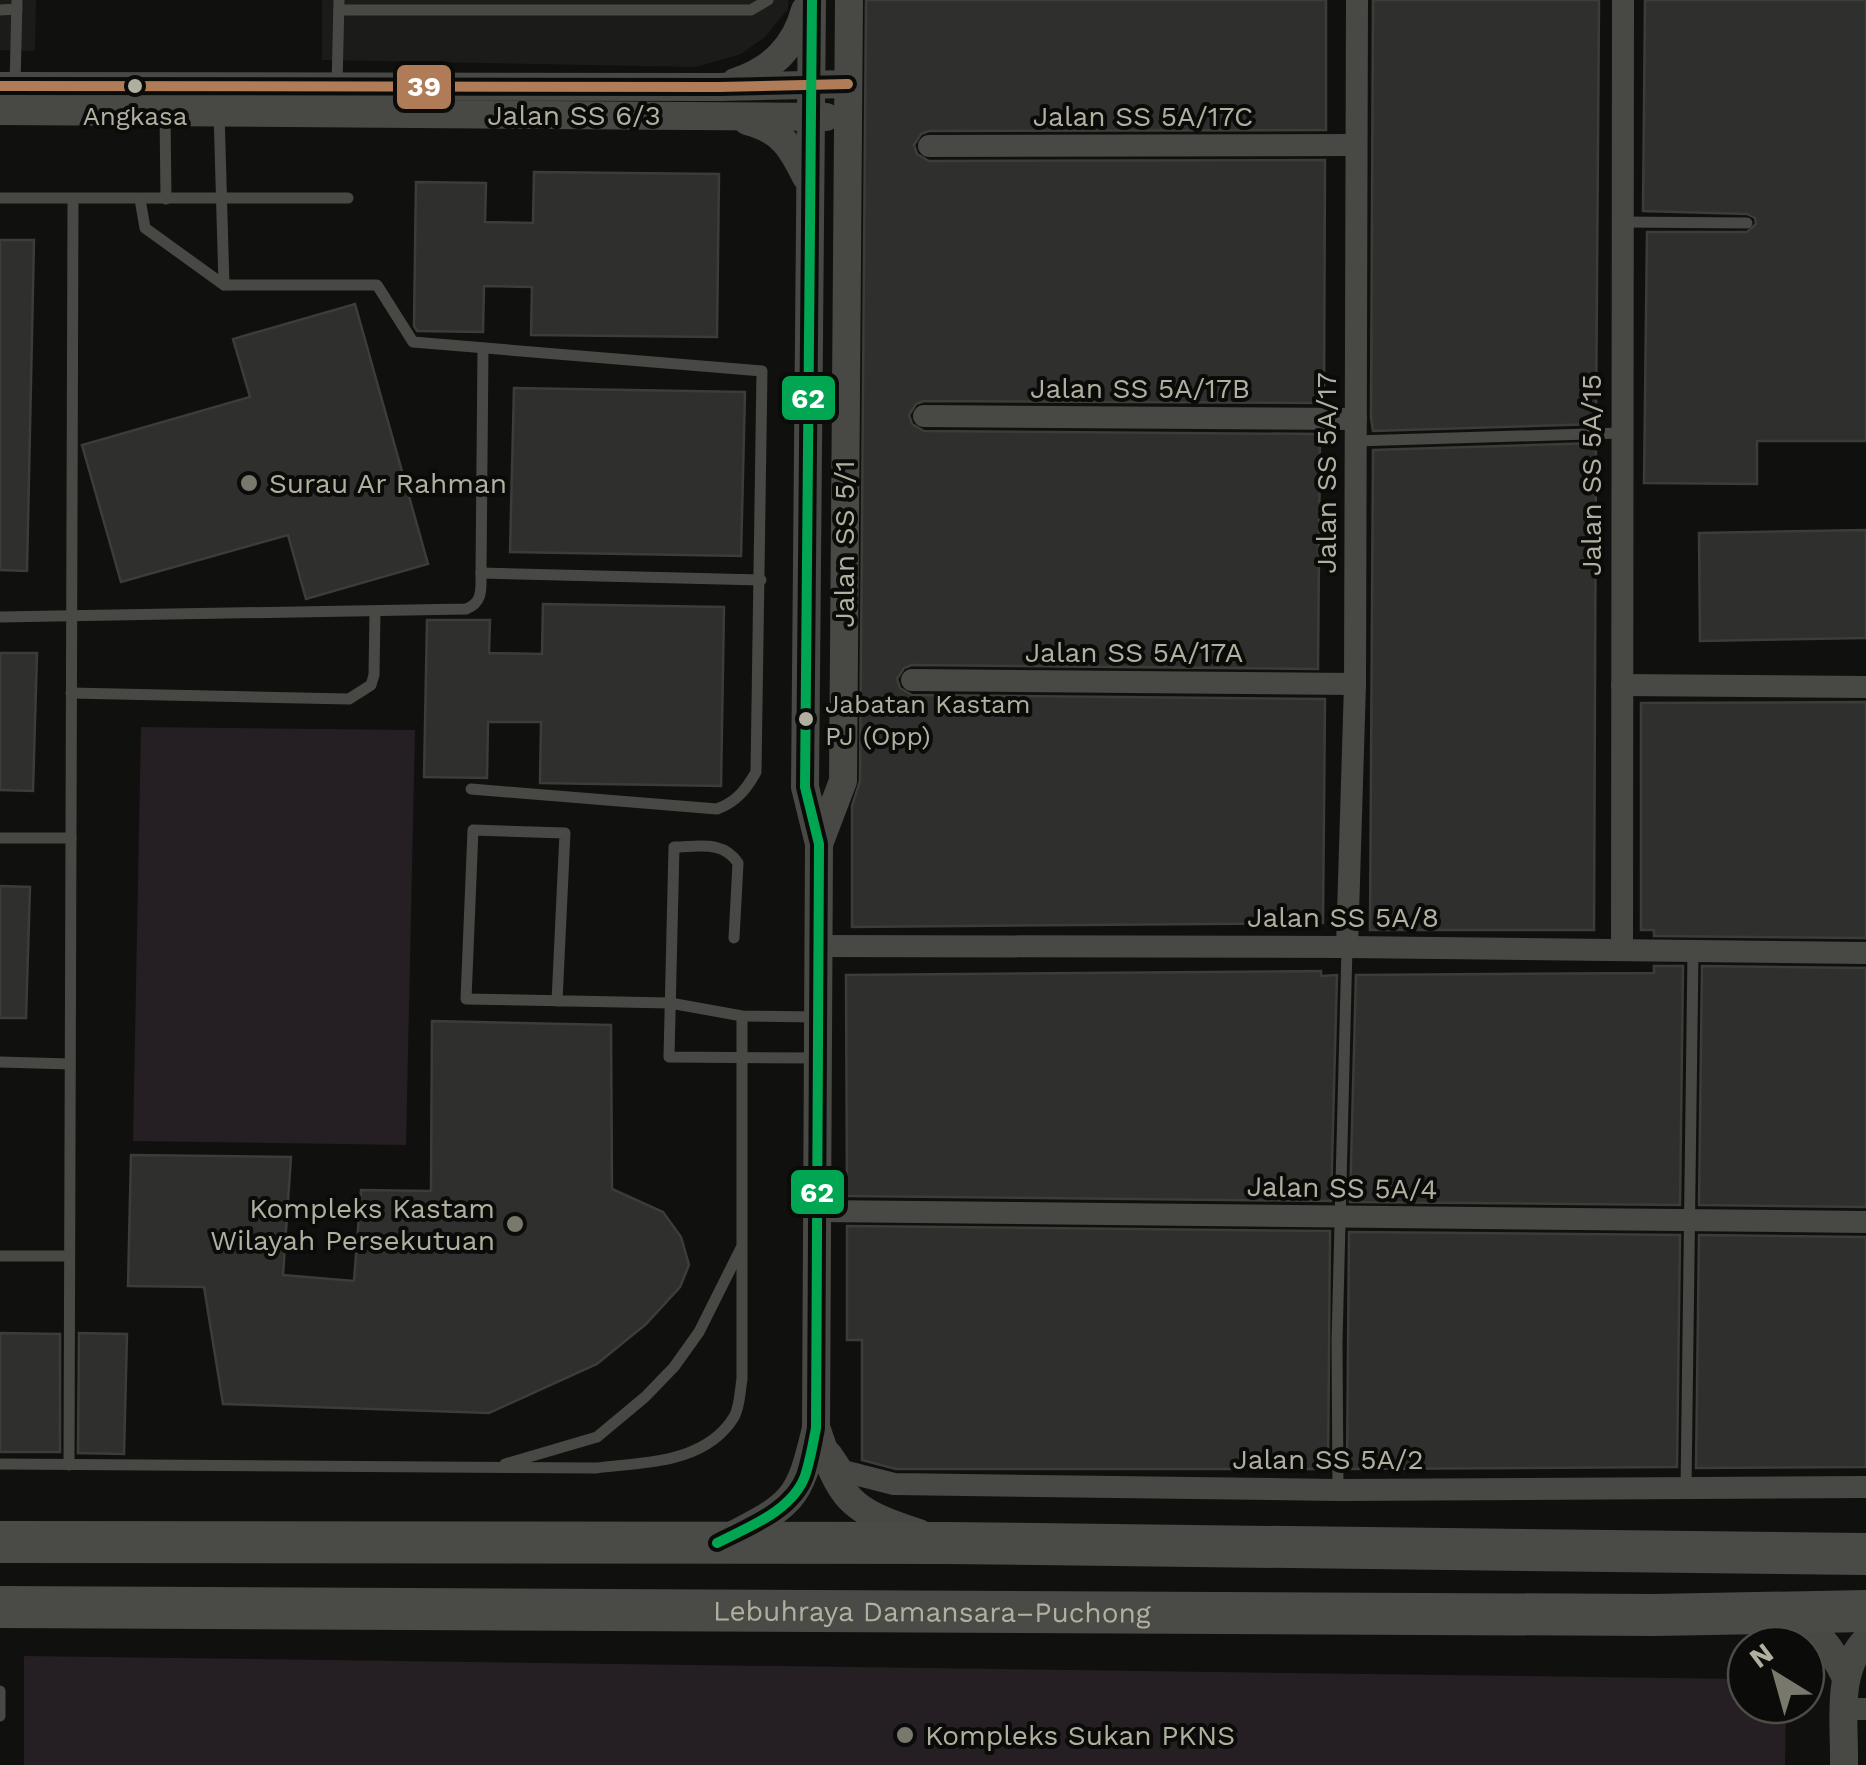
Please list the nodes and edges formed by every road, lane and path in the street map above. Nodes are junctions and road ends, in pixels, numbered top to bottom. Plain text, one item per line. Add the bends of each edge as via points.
1 (768, 0) edge
2 (810, 0) edge
3 (849, 0) edge
4 (1356, 0) edge
5 (1623, 0) edge
6 (17, 5) edge
7 (339, 5) edge
8 (0, 10) edge
9 (848, 84) junction
10 (811, 85) junction
11 (337, 87) junction
12 (376, 87) junction
13 (7, 99) edge
14 (165, 100) junction
15 (219, 100) junction
16 (720, 101) junction
17 (376, 115) junction
18 (810, 117) junction
19 (848, 118) junction
20 (929, 146) dead end
21 (1356, 146) junction
22 (810, 186) junction
23 (0, 198) edge
24 (348, 198) dead end
25 (140, 199) junction
26 (166, 199) junction
27 (222, 199) junction
28 (73, 200) junction
29 (1621, 222) junction
30 (1747, 223) dead end
31 (224, 285) junction
32 (483, 348) junction
33 (924, 416) dead end
34 (1356, 430) junction
35 (1620, 433) junction
36 (481, 573) junction
37 (761, 580) junction
38 (375, 610) junction
39 (72, 616) junction
40 (0, 617) edge
41 (912, 680) dead end
42 (1355, 684) junction
43 (1622, 684) junction
44 (1866, 687) edge
45 (71, 693) junction
46 (471, 789) dead end
47 (0, 838) edge
48 (71, 838) junction
49 (819, 844) junction
50 (734, 938) dead end
51 (819, 946) junction
52 (1347, 947) junction
53 (1622, 950) junction
54 (1693, 952) junction
55 (1866, 954) edge
56 (558, 1002) junction
57 (670, 1003) junction
58 (742, 1016) junction
59 (818, 1017) junction
60 (744, 1058) junction
61 (818, 1058) junction
62 (0, 1062) edge
63 (70, 1064) junction
64 (817, 1211) junction
65 (1340, 1218) junction
66 (1689, 1220) junction
67 (1866, 1222) edge
68 (743, 1244) junction
69 (0, 1256) edge
70 (69, 1256) junction
71 (816, 1428) junction
72 (0, 1464) edge
73 (68, 1466) junction
74 (494, 1467) junction
75 (1866, 1487) edge
76 (1686, 1489) junction
77 (1338, 1490) junction
78 (0, 1542) edge
79 (947, 1542) junction
80 (717, 1544) junction
81 (1866, 1554) edge
82 (0, 1608) edge
83 (1784, 1611) junction
84 (1866, 1612) edge
85 (1866, 1640) edge
86 (1845, 1676) junction
87 (0, 1691) edge
88 (1855, 1709) edge
89 (0, 1716) edge
90 (1844, 1765) edge

1 - 7 lane via 751,10
2 - 10 street, Jalan SS 5/1
2 - 16 street via 798,35 769,67
3 - 9 street, Jalan SS 5/1
4 - 21 street, Jalan SS 5A/17
5 - 29 street, Jalan SS 5A/15
6 - 8 lane
6 - 13 lane
7 - 11 lane
9 - 10 street, Jalan SS 6/3
9 - 19 street, Jalan SS 5/1
10 - 16 street, Jalan SS 6/3
10 - 18 street, Jalan SS 5/1
11 - 12 street, Jalan SS 6/3
11 - 15 street, Jalan SS 6/3
12 - 16 street, Jalan SS 6/3
12 - 17 street
13 - 14 street, Jalan SS 6/3
14 - 15 street, Jalan SS 6/3
14 - 26 lane
15 - 17 street, Jalan SS 6/3
15 - 27 lane
16 - 17 street, Jalan SS 6/3
16 - 18 street, Jalan SS 6/3
16 - 22 street via 789,142
18 - 19 street, Jalan SS 6/3
18 - 22 street, Jalan SS 5/1
19 - 49 street, Jalan SS 5/1 via 842,781
20 - 21 street, Jalan SS 5A/17C
21 - 34 street, Jalan SS 5A/17
22 - 49 street, Jalan SS 5/1 via 805,787
23 - 28 lane
24 - 27 lane
25 - 26 lane
25 - 28 lane
25 - 31 lane via 144,228
26 - 27 lane
27 - 31 lane
28 - 39 lane
29 - 30 lane
29 - 35 street, Jalan SS 5A/15
31 - 32 lane via 377,285 413,342
32 - 36 lane
32 - 37 lane via 762,371
33 - 34 street, Jalan SS 5A/17B
34 - 35 lane
34 - 42 street, Jalan SS 5A/17
35 - 43 street, Jalan SS 5A/15
36 - 37 lane
36 - 38 lane via 480,599 466,609
37 - 46 lane via 756,772 732,804 717,810
38 - 39 lane
38 - 45 lane via 374,676 348,698
39 - 40 lane
39 - 45 lane
41 - 42 street, Jalan SS 5A/17A
42 - 52 street, Jalan SS 5A/17
43 - 44 street
43 - 53 street, Jalan SS 5A/15
45 - 48 lane
47 - 48 lane
48 - 63 lane
49 - 51 street, Jalan SS 5/1
50 - 57 lane via 738,863 732,853 723,847 674,847
51 - 52 street, Jalan SS 5A/8
51 - 59 street, Jalan SS 5/1
52 - 53 street, Jalan SS 5A/8
52 - 65 lane
53 - 54 street, Jalan SS 5A/8
54 - 55 street, Jalan SS 5A/8
54 - 66 lane
56 - 56 lane via 466,998 473,830 564,834
56 - 57 lane
57 - 58 lane
57 - 60 lane via 669,1057
58 - 59 lane
58 - 60 lane
59 - 61 street, Jalan SS 5/1
60 - 61 lane
60 - 68 lane
61 - 64 street, Jalan SS 5/1
62 - 63 lane
63 - 70 lane
64 - 65 street, Jalan SS 5A/4
64 - 71 street, Jalan SS 5/1
65 - 66 street, Jalan SS 5A/4
65 - 77 lane
66 - 67 street, Jalan SS 5A/4
66 - 76 lane
68 - 74 lane via 699,1332 645,1397 598,1437
68 - 74 lane via 742,1378 736,1415 716,1438 681,1458 596,1468
69 - 70 lane
70 - 73 lane
71 - 77 street, Jalan SS 5A/2 via 843,1471 894,1484
71 - 79 street, Jalan SS 5/1 via 833,1477 860,1509
71 - 80 street, Jalan SS 5/1 via 804,1479 790,1500
72 - 73 lane
73 - 74 lane
75 - 76 street, Jalan SS 5A/2
76 - 77 street, Jalan SS 5A/2
78 - 80 highway
79 - 80 highway
79 - 81 highway
82 - 83 highway, Lebuhraya Damansara–Puchong
83 - 84 highway, Lebuhraya Damansara–Puchong
83 - 86 street via 1830,1646
85 - 86 street
86 - 88 street
87 - 89 lane
88 - 90 street

